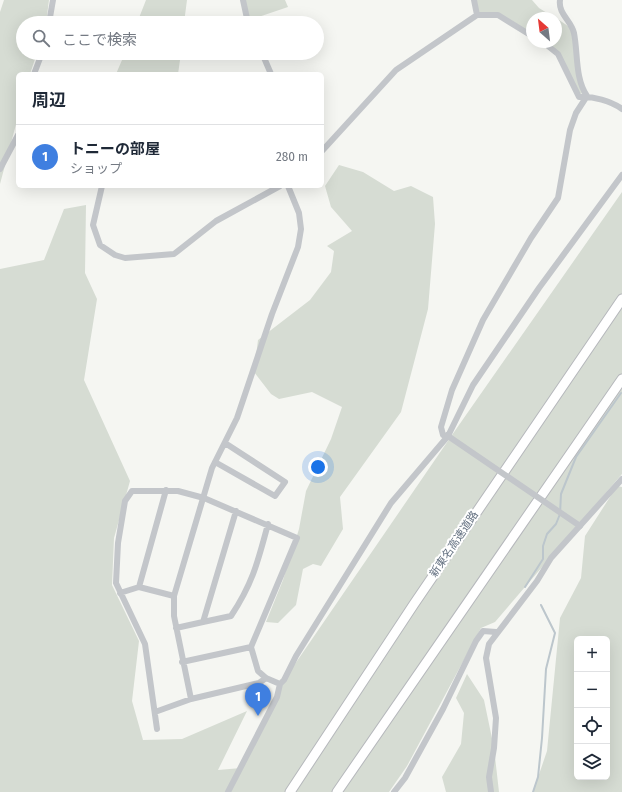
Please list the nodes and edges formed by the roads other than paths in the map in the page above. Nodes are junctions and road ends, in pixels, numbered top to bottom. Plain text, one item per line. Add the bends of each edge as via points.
1 (53, 0) edge
2 (243, 0) edge
3 (474, 0) edge
4 (560, 0) edge
5 (477, 15) junction
6 (50, 16) edge
7 (246, 16) edge
8 (526, 32) edge
9 (550, 48) edge
10 (39, 60) edge
11 (265, 60) edge
12 (35, 72) edge
13 (270, 72) edge
14 (587, 96) junction
15 (622, 108) edge
16 (16, 139) edge
17 (324, 149) edge
18 (0, 169) edge
19 (622, 176) edge
20 (102, 188) edge
21 (276, 188) edge
22 (289, 188) edge
23 (622, 299) edge
24 (622, 379) edge
25 (448, 436) junction
26 (225, 442) junction
27 (215, 462) junction
28 (622, 479) edge
29 (166, 490) junction
30 (204, 498) junction
31 (236, 511) junction
32 (268, 524) junction
33 (580, 526) junction
34 (139, 587) junction
35 (120, 593) junction
36 (174, 596) junction
37 (203, 622) junction
38 (176, 628) junction
39 (496, 632) junction
40 (251, 647) junction
41 (182, 662) junction
42 (266, 678) junction
43 (280, 684) junction
44 (191, 700) junction
45 (155, 712) junction
46 (157, 729) dead end
47 (228, 792) edge
48 (290, 792) edge
49 (337, 792) edge
50 (394, 792) edge
51 (491, 792) edge

1 - 6 street
2 - 7 street
3 - 5 street
4 - 14 street via 561,13 573,31 580,80
5 - 8 street via 498,15
5 - 17 street via 396,70
9 - 14 street via 558,54 579,97
10 - 12 street
11 - 13 street
14 - 15 street
14 - 25 street via 570,130 558,198 527,244 483,320 452,390 442,427 443,435
16 - 18 street
19 - 25 street via 539,288 473,385
20 - 21 street via 93,225 100,244 115,256 125,258 174,254 216,221
22 - 26 street via 299,213 298,247 272,314 238,418
23 - 48 highway, 新東名高速道路 via 414,604
24 - 49 highway
25 - 33 street, bridge
25 - 43 street via 392,503
26 - 27 street
26 - 27 street via 285,482 274,496
27 - 30 street
28 - 33 street
29 - 30 street
29 - 34 street
29 - 35 street via 132,491 125,500 118,542 116,583
30 - 31 street
30 - 36 street
31 - 32 street
31 - 37 street
32 - 37 street via 254,575 244,597 231,616
32 - 40 street via 297,538
33 - 39 street via 551,558 537,581
34 - 35 street
34 - 36 street
35 - 45 street via 144,644
36 - 38 street
37 - 38 street
38 - 41 street
39 - 50 street via 483,632 476,641 435,723 405,778
39 - 51 street via 489,644 486,658 496,718 489,777
40 - 41 street
40 - 42 street via 258,671
41 - 44 street
42 - 43 street
42 - 44 street via 259,683
43 - 47 street via 277,697
44 - 45 street
45 - 46 street

